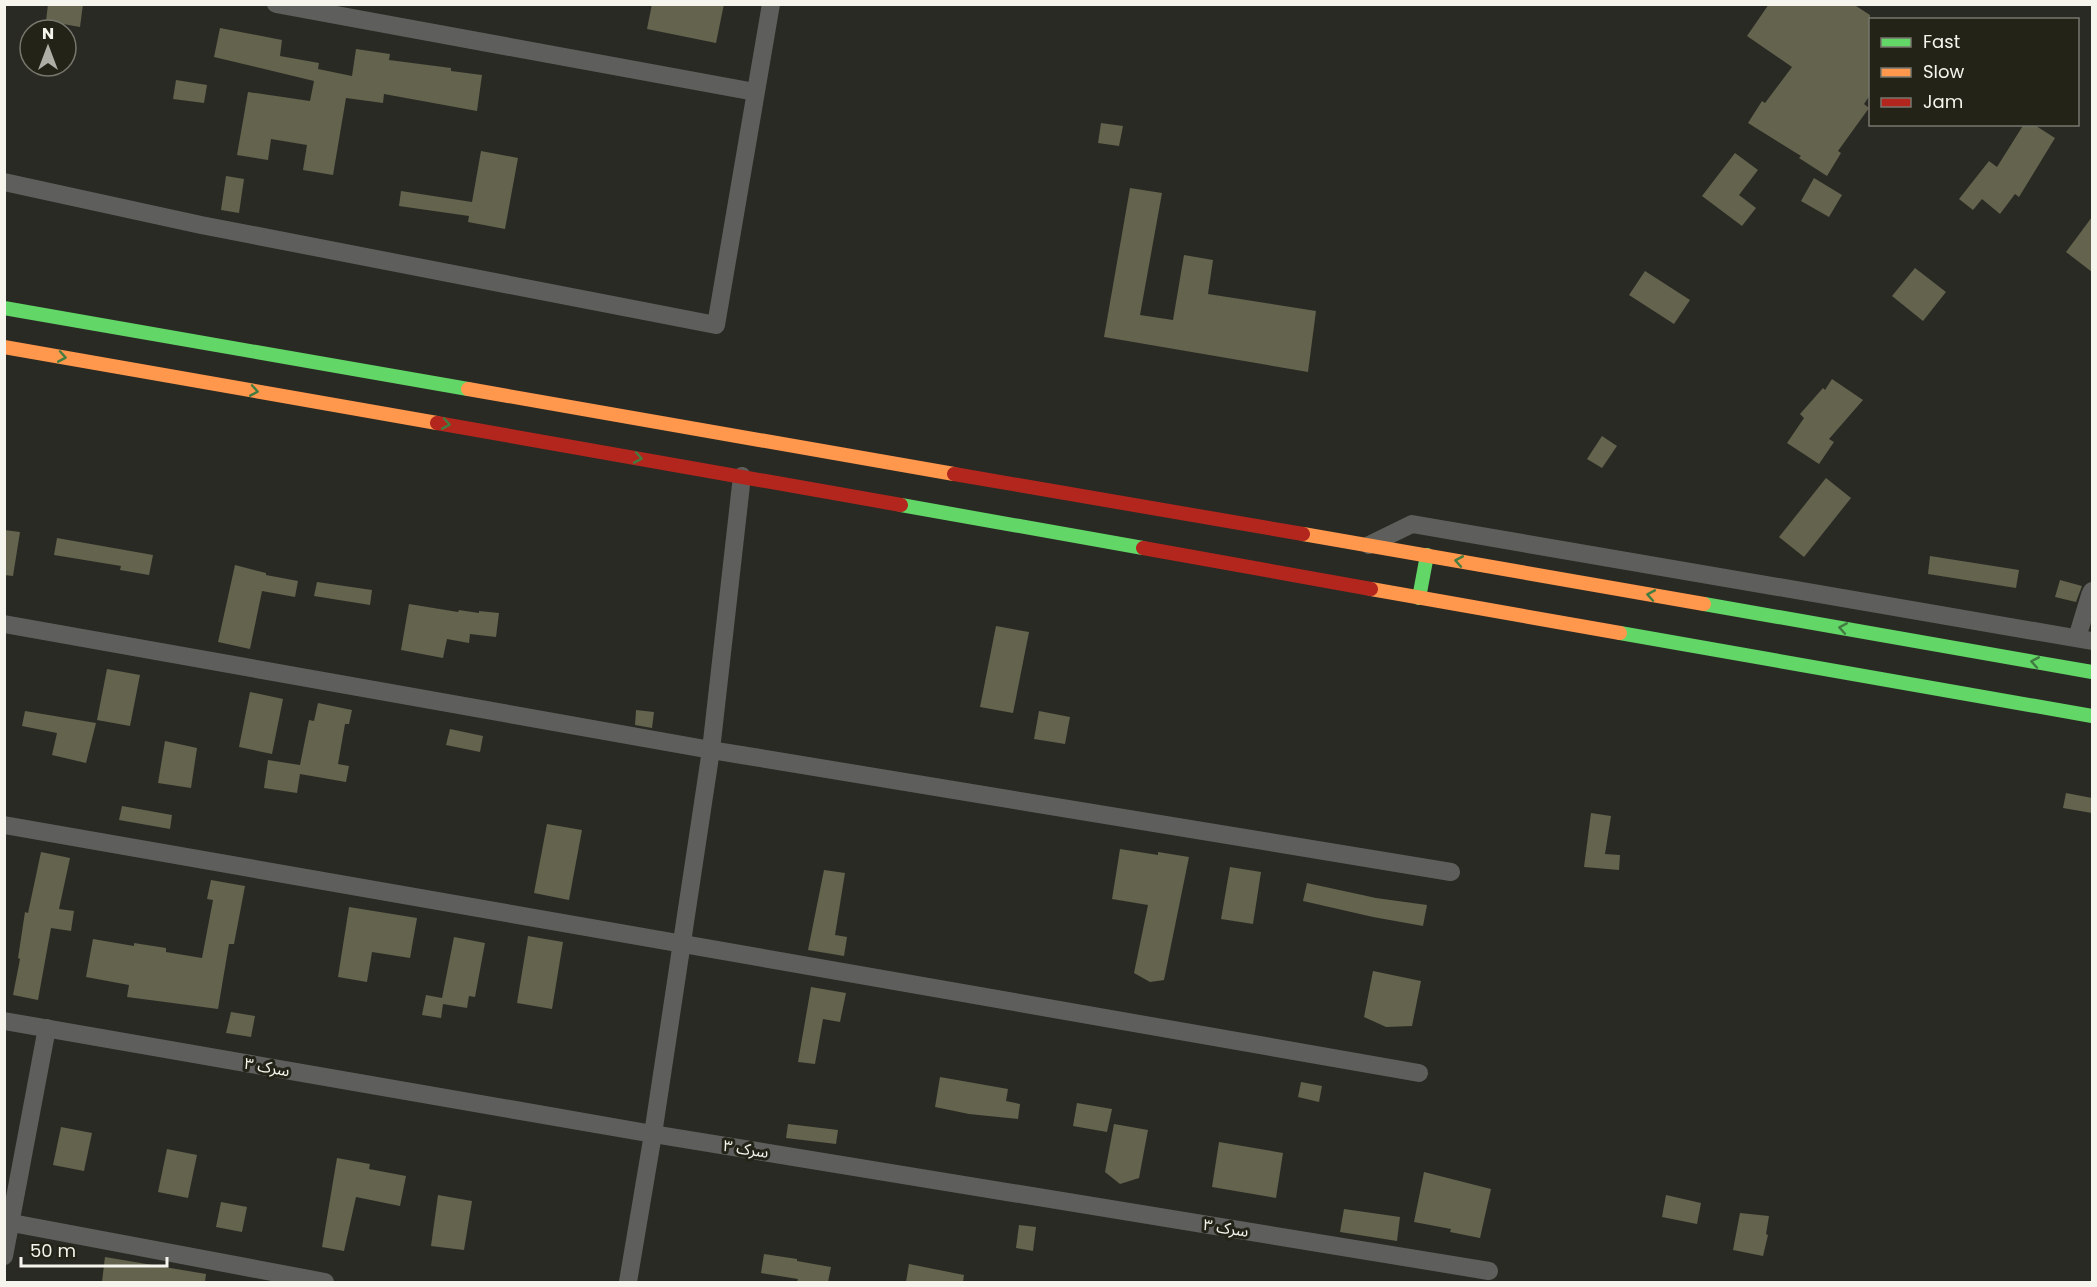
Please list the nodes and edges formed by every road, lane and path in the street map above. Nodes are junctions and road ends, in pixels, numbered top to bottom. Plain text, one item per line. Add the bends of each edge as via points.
1 (276, 4) edge
2 (771, 4) edge
3 (755, 93) junction
4 (4, 182) edge
5 (4, 308) edge
6 (4, 347) edge
7 (742, 476) junction
8 (1369, 545) junction
9 (1427, 555) junction
10 (2092, 591) edge
11 (1419, 598) junction
12 (4, 624) edge
13 (2085, 639) edge
14 (2092, 672) edge
15 (2092, 716) edge
16 (711, 750) junction
17 (4, 825) edge
18 (1451, 872) dead end
19 (681, 945) junction
20 (4, 1021) edge
21 (47, 1028) junction
22 (1419, 1073) dead end
23 (653, 1134) junction
24 (12, 1223) junction
25 (4, 1256) edge
26 (1489, 1271) dead end
27 (325, 1282) edge
28 (628, 1282) edge

1 - 3 street
2 - 3 street
3 - 4 street via 716,325 201,225
5 - 8 main road
6 -> 7 main road
7 - 11 main road
7 - 16 street
8 - 9 main road
8 - 13 street via 1412,524
9 - 11 main road
14 -> 9 main road
10 - 13 street
11 - 15 main road
12 - 16 street
16 - 18 street
16 - 19 street
17 - 19 street
19 - 22 street
19 - 23 street
20 - 21 street, سرک ۳
21 - 23 street, سرک ۳
21 - 24 street
23 - 26 street, سرک ۳
23 - 28 street
24 - 25 street
24 - 27 street

